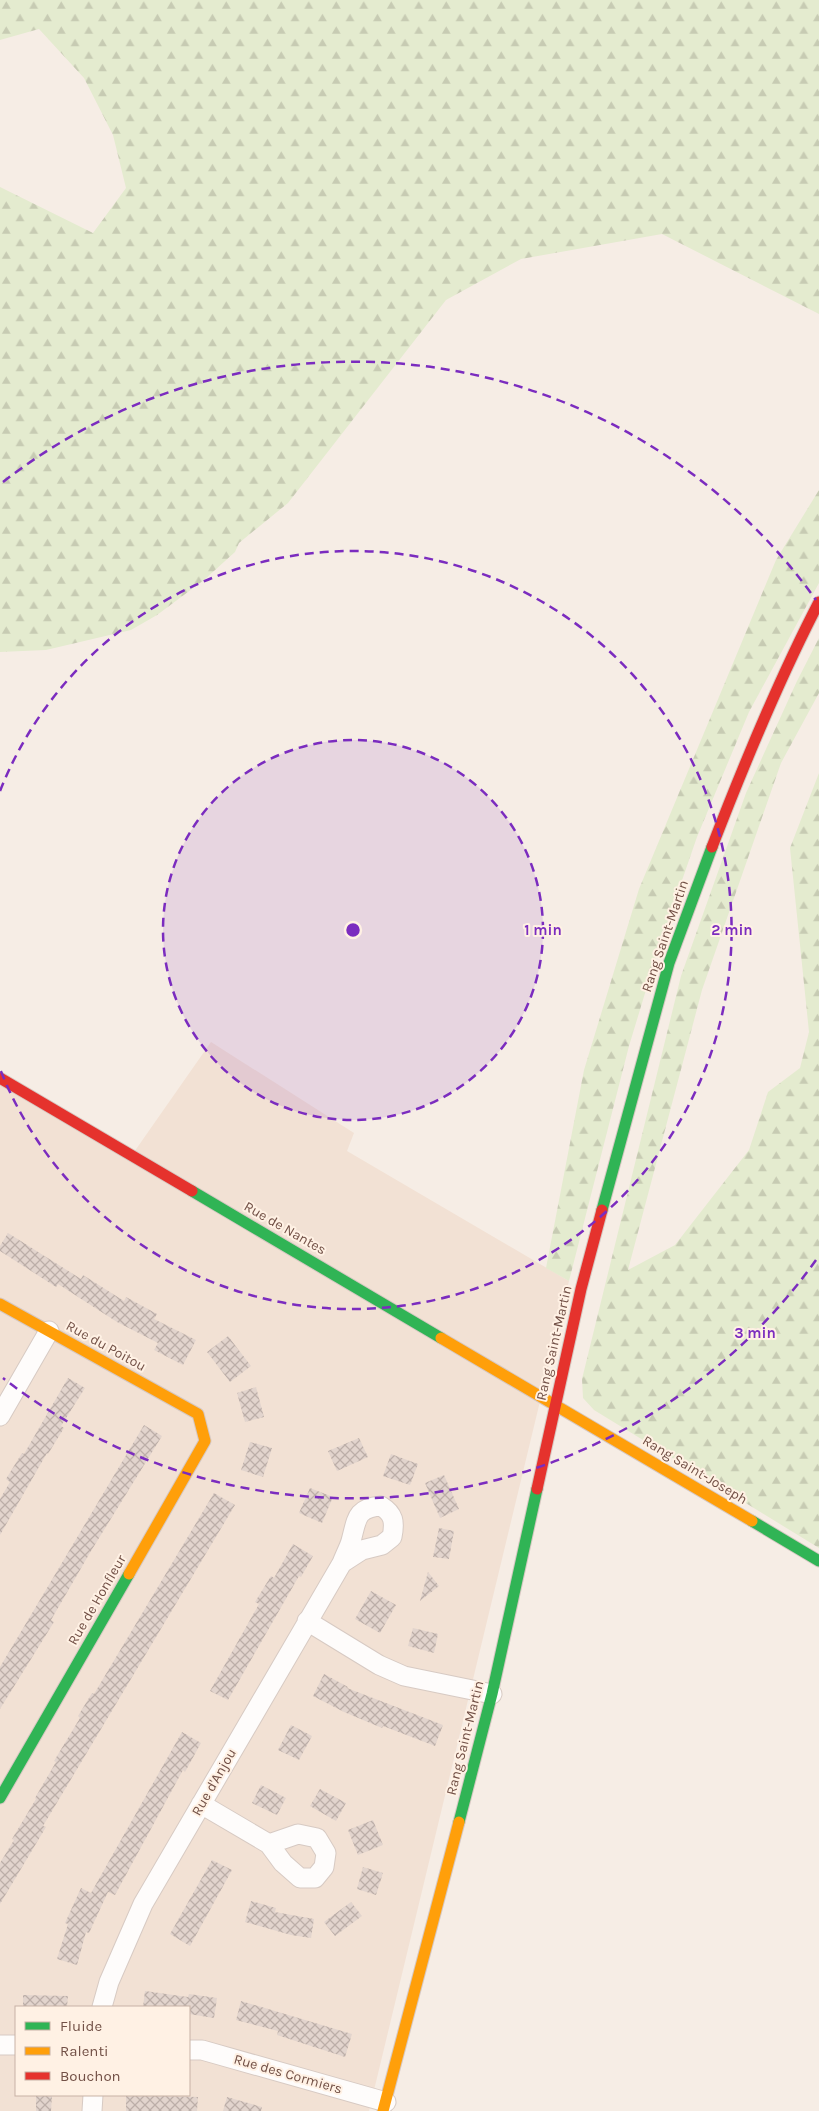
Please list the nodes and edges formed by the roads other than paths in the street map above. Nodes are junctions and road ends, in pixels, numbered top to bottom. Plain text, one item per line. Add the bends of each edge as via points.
1 (819, 602) edge
2 (0, 1078) edge
3 (0, 1304) edge
4 (49, 1331) junction
5 (555, 1404) junction
6 (198, 1414) joint
7 (0, 1416) edge
8 (819, 1561) edge
9 (342, 1563) dead end
10 (307, 1621) junction
11 (492, 1694) junction
12 (0, 1798) edge
13 (201, 1804) junction
14 (269, 1844) dead end
15 (102, 2006) edge
16 (0, 2045) edge
17 (15, 2045) edge
18 (190, 2050) edge
19 (93, 2096) edge
20 (384, 2106) edge
21 (92, 2111) edge

1 - 5 street, Rang Saint-Martin via 739,776 669,962 581,1289
2 - 5 street, Rue de Nantes
3 - 4 street, Rue du Poitou
4 - 6 street, Rue du Poitou
4 - 7 street
5 - 8 street, Rang Saint-Joseph
5 - 11 street, Rang Saint-Martin
6 - 12 street, Rue de Honfleur via 205,1441
9 - 10 street, Rue d'Anjou
10 - 11 street via 379,1665 404,1676
10 - 13 street, Rue d'Anjou
11 - 20 street, Rang Saint-Martin
13 - 14 street
13 - 15 street, Rue d'Anjou via 143,1904 109,1982
16 - 17 street
18 - 20 street, Rue des Cormiers via 202,2050
19 - 21 street

